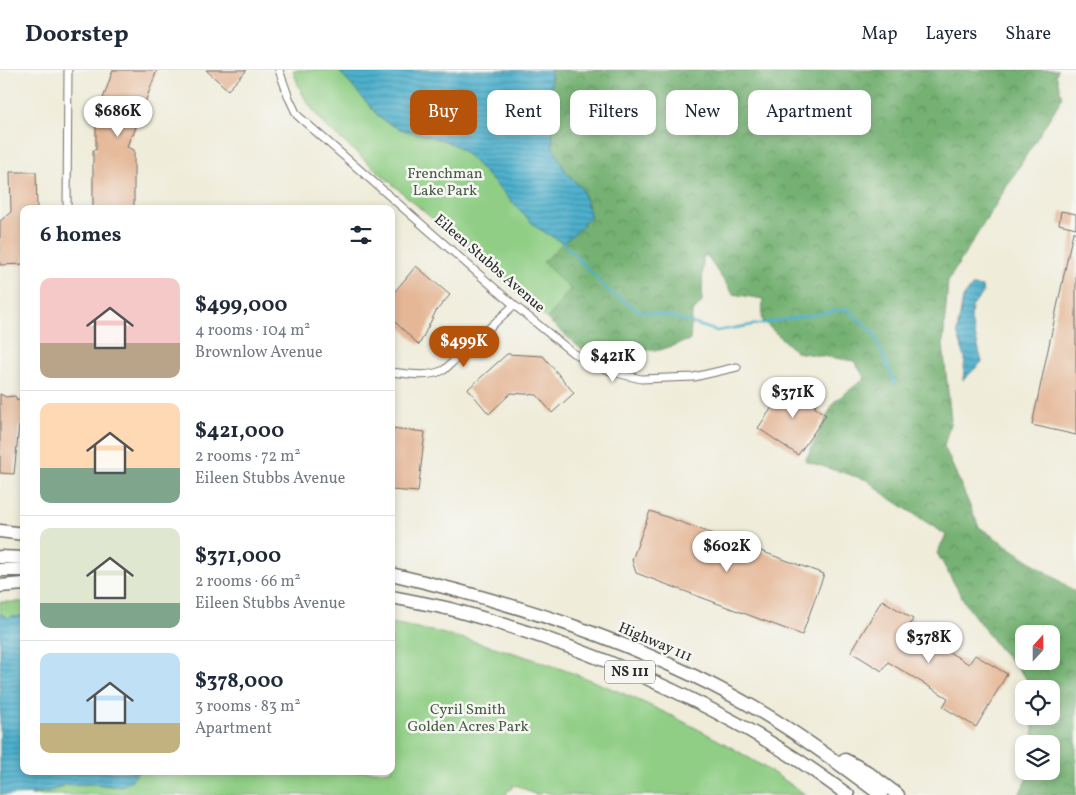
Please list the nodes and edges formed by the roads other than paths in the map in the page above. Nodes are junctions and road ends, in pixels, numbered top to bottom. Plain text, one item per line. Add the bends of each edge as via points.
1 (68, 70) edge
2 (279, 70) edge
3 (67, 205) edge
4 (514, 305) junction
5 (737, 367) dead end
6 (395, 372) edge
7 (0, 531) edge
8 (20, 534) edge
9 (0, 557) edge
10 (20, 558) edge
11 (0, 570) edge
12 (20, 570) edge
13 (395, 575) edge
14 (20, 584) edge
15 (0, 586) edge
16 (395, 598) edge
17 (809, 742) junction
18 (848, 795) edge
19 (881, 795) edge
20 (898, 795) edge

1 - 3 street
2 - 4 street, Eileen Stubbs Avenue via 297,115
4 - 5 street, Eileen Stubbs Avenue via 573,353 612,372 641,379 694,377
4 - 6 street via 444,370 425,376
7 - 8 highway
9 - 10 highway
11 - 12 highway
13 - 17 highway, Highway 111 / NS 111 via 490,599 638,651 753,707
14 - 15 highway
16 - 18 highway, NS 111 via 454,610 522,631 626,670 742,727
17 - 19 highway, Highway 111 / NS 111
17 - 20 highway via 866,771

